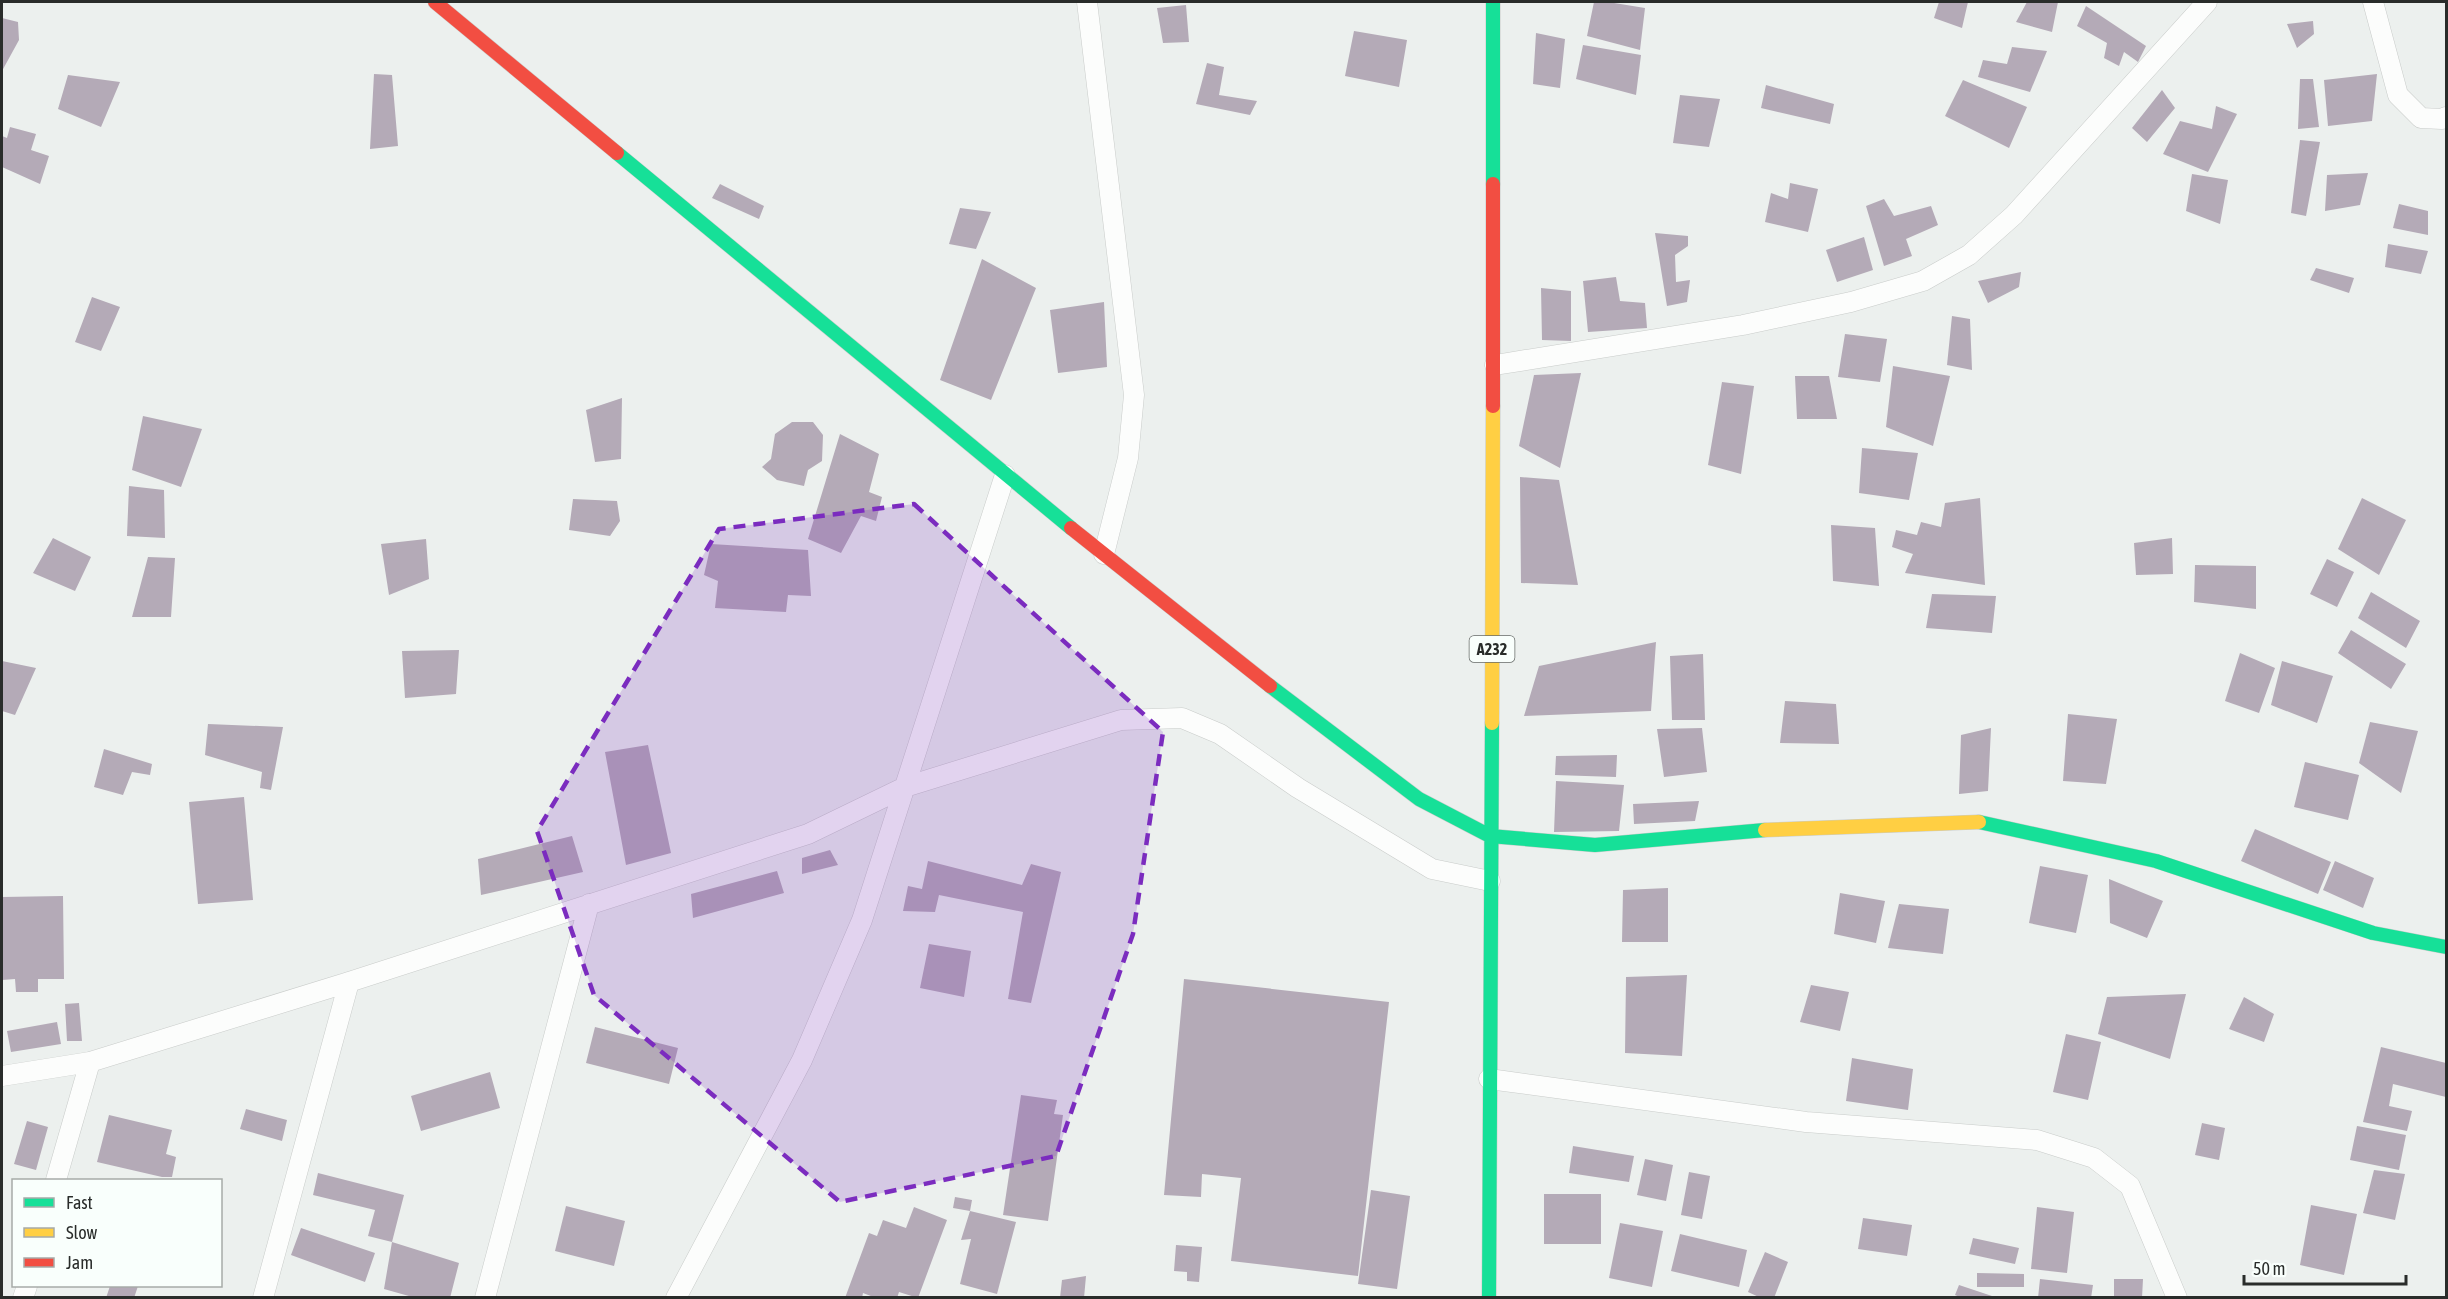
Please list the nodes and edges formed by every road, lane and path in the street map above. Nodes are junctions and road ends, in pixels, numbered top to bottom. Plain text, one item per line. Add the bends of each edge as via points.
1 (435, 2) edge
2 (1087, 2) edge
3 (1493, 2) edge
4 (2206, 2) edge
5 (2373, 2) edge
6 (2446, 117) edge
7 (1495, 365) junction
8 (1005, 475) junction
9 (1104, 554) junction
10 (905, 787) junction
11 (1490, 836) junction
12 (1490, 881) junction
13 (589, 904) junction
14 (2446, 947) edge
15 (349, 982) junction
16 (90, 1062) junction
17 (2, 1076) edge
18 (1489, 1079) junction
19 (56, 1179) edge
20 (263, 1298) edge
21 (485, 1298) edge
22 (676, 1298) edge
23 (1489, 1298) edge
24 (2177, 1298) edge

1 - 8 street
2 - 9 street via 1134,395 1128,458
3 - 7 street, A232
4 - 7 street via 2014,215 1969,255 1923,281 1851,302 1743,325
5 - 6 street via 2398,95 2421,118
7 - 11 street, A232
8 - 9 street
8 - 10 street
9 - 11 street via 1419,799
10 - 12 street via 1121,720 1182,718 1220,734 1298,788 1432,869
10 - 13 street via 808,834
10 - 22 street via 862,920 802,1060
11 - 12 street, A232
11 - 14 street via 1595,845 1731,832 1973,821 2156,861 2373,933
12 - 18 street, A232
13 - 15 street
13 - 21 street
15 - 16 street
15 - 20 street
16 - 17 street
16 - 19 street
18 - 23 street, A232
18 - 24 street via 1806,1122 2037,1140 2094,1158 2130,1186

